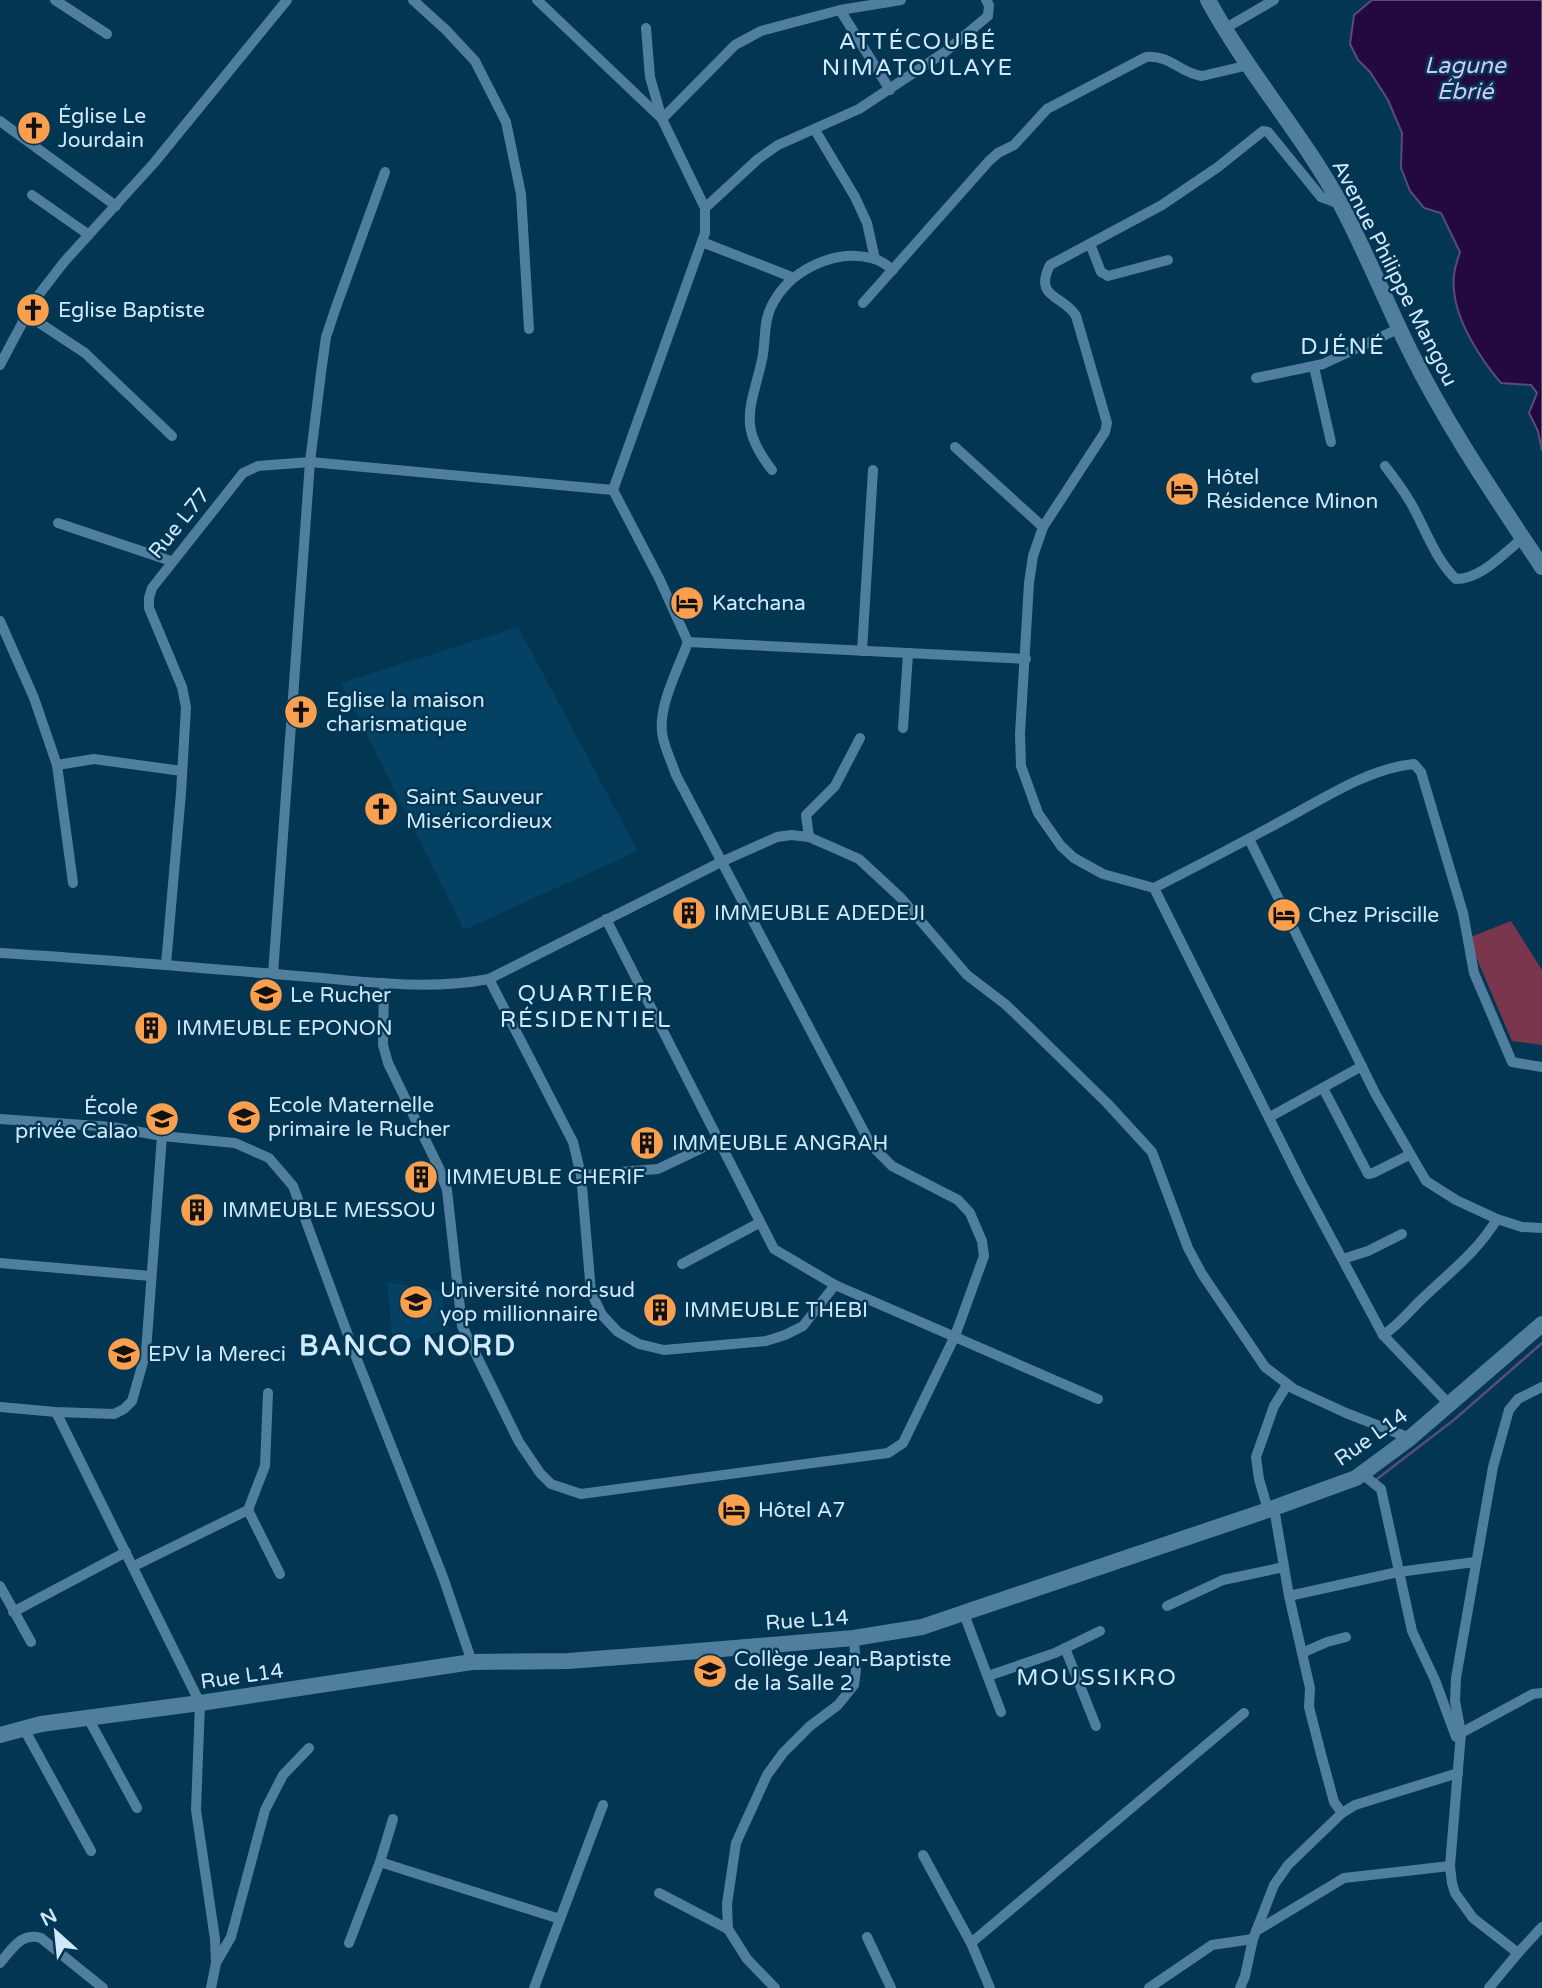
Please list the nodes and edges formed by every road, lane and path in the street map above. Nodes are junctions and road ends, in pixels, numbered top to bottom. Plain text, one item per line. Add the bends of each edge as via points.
1 (55, 0) edge
2 (287, 0) edge
3 (413, 0) edge
4 (537, 0) edge
5 (901, 0) edge
6 (986, 0) edge
7 (1208, 0) edge
8 (1274, 0) edge
9 (841, 10) junction
10 (646, 28) dead end
11 (1224, 29) junction
12 (107, 34) dead end
13 (1249, 65) junction
14 (890, 89) junction
15 (662, 119) junction
16 (0, 121) edge
17 (815, 130) junction
18 (385, 172) dead end
19 (32, 195) dead end
20 (1340, 204) junction
21 (116, 206) junction
22 (705, 208) junction
23 (89, 235) junction
24 (702, 242) junction
25 (1090, 244) junction
26 (875, 259) junction
27 (1168, 260) dead end
28 (893, 270) junction
29 (790, 280) junction
30 (863, 303) dead end
31 (26, 314) junction
32 (1400, 328) junction
33 (529, 329) dead end
34 (0, 365) edge
35 (1314, 367) junction
36 (1256, 378) dead end
37 (172, 436) dead end
38 (1331, 442) dead end
39 (955, 447) dead end
40 (310, 462) junction
41 (1385, 466) dead end
42 (772, 470) dead end
43 (873, 470) dead end
44 (613, 490) junction
45 (58, 523) dead end
46 (1044, 527) junction
47 (1523, 538) junction
48 (171, 561) junction
49 (1542, 567) edge
50 (0, 621) edge
51 (688, 642) junction
52 (862, 651) junction
53 (908, 654) junction
54 (1026, 659) junction
55 (903, 728) dead end
56 (860, 738) dead end
57 (57, 765) junction
58 (182, 771) junction
59 (809, 837) junction
60 (1249, 839) junction
61 (721, 862) junction
62 (73, 883) dead end
63 (1154, 888) junction
64 (606, 919) junction
65 (0, 953) edge
66 (166, 964) junction
67 (272, 974) junction
68 (489, 979) junction
69 (384, 983) junction
70 (1362, 1066) junction
71 (1542, 1067) edge
72 (1323, 1088) junction
73 (1270, 1117) junction
74 (0, 1119) edge
75 (162, 1136) junction
76 (719, 1140) junction
77 (1409, 1155) junction
78 (581, 1175) junction
79 (1496, 1219) junction
80 (759, 1223) junction
81 (1542, 1228) edge
82 (1402, 1234) dead end
83 (1343, 1259) junction
84 (0, 1263) edge
85 (682, 1264) dead end
86 (151, 1276) junction
87 (835, 1286) junction
88 (1542, 1324) edge
89 (1383, 1335) junction
90 (955, 1336) junction
91 (1287, 1385) junction
92 (1542, 1387) edge
93 (268, 1393) dead end
94 (1098, 1399) dead end
95 (1449, 1404) junction
96 (0, 1407) edge
97 (56, 1412) junction
98 (1410, 1438) junction
99 (1362, 1474) junction
100 (1271, 1509) junction
101 (248, 1510) junction
102 (125, 1552) junction
103 (1475, 1562) junction
104 (134, 1566) junction
105 (1284, 1567) junction
106 (1398, 1572) junction
107 (280, 1574) dead end
108 (0, 1586) edge
109 (1289, 1596) junction
110 (1167, 1606) dead end
111 (13, 1612) junction
112 (964, 1614) junction
113 (1100, 1631) dead end
114 (1346, 1637) dead end
115 (854, 1638) junction
116 (31, 1642) dead end
117 (1065, 1648) junction
118 (1302, 1653) junction
119 (472, 1662) junction
120 (988, 1676) junction
121 (1542, 1693) edge
122 (201, 1703) junction
123 (1001, 1712) dead end
124 (1244, 1713) dead end
125 (88, 1718) junction
126 (23, 1727) junction
127 (1096, 1727) dead end
128 (1461, 1733) junction
129 (0, 1735) edge
130 (1460, 1746) junction
131 (309, 1748) dead end
132 (1458, 1773) junction
133 (603, 1805) dead end
134 (137, 1808) dead end
135 (1342, 1813) junction
136 (393, 1819) dead end
137 (91, 1851) dead end
138 (923, 1855) dead end
139 (380, 1862) junction
140 (1450, 1866) junction
141 (659, 1893) dead end
142 (560, 1919) junction
143 (1542, 1927) edge
144 (728, 1929) junction
145 (1254, 1935) junction
146 (867, 1937) dead end
147 (349, 1943) dead end
148 (971, 1943) junction
149 (1518, 1953) junction
150 (0, 1963) edge
151 (216, 1963) junction
152 (103, 1988) edge
153 (211, 1988) edge
154 (534, 1988) edge
155 (775, 1988) edge
156 (891, 1988) edge
157 (990, 1988) edge
158 (1149, 1988) edge
159 (1240, 1988) edge
160 (1489, 1988) edge

1 - 12 street
2 - 21 street
3 - 33 street via 475,61 506,122 521,194
4 - 15 street
5 - 9 street
6 - 14 street via 988,16
7 - 11 street, Avenue Philippe Mangou
8 - 11 street
9 - 14 street
9 - 15 street via 761,31 735,45
10 - 15 street via 650,77
11 - 13 street, Avenue Philippe Mangou
13 - 20 street, Avenue Philippe Mangou
13 - 28 street via 1202,76 1158,56 1146,57 1055,104 1014,145 989,161
14 - 17 street
15 - 22 street
16 - 21 street
17 - 22 street via 758,159
17 - 26 street via 855,197
18 - 40 street via 326,337
19 - 23 street
20 - 25 street via 1321,197 1266,130 1162,205
20 - 32 street, Avenue Philippe Mangou
21 - 23 street
22 - 24 street
23 - 31 street
24 - 29 street
24 - 44 street
25 - 27 street via 1101,272 1108,276
25 - 46 street via 1050,265 1045,281 1052,298 1066,304 1076,316 1107,424
26 - 28 street
26 - 29 street via 824,260
28 - 30 street
29 - 42 street via 767,317 750,410 751,434
31 - 34 street
31 - 37 street via 85,353
32 - 35 street
32 - 47 street, Avenue Philippe Mangou via 1446,418
35 - 36 street
35 - 38 street
39 - 46 street
40 - 44 street, Rue L77
40 - 48 street, Rue L77 via 250,468
40 - 67 street
41 - 47 street via 1456,579 1477,573
43 - 52 street
44 - 51 street
45 - 48 street
46 - 54 street via 1028,583
47 - 49 street, Avenue Philippe Mangou
48 - 58 street, Rue L77 via 152,588 149,608 184,697
50 - 57 street
51 - 52 street
51 - 61 street via 663,707 663,738 676,775
52 - 53 street
53 - 54 street
53 - 55 street
54 - 63 street via 1021,766 1038,813 1074,858 1103,874
56 - 59 street via 835,786 806,815
57 - 58 street via 94,760
57 - 62 street
58 - 66 street, Rue L77
59 - 61 street via 777,837
59 - 91 street via 859,859 880,877 967,975 1005,1004 1152,1152 1202,1274 1265,1367
60 - 63 street
60 - 70 street
60 - 71 street via 1356,782 1414,764 1421,772 1462,913 1474,973 1512,1062
61 - 64 street
61 - 90 street via 870,1145 892,1166 958,1200 978,1227 984,1256
63 - 73 street
64 - 68 street
64 - 76 street
65 - 66 street
66 - 67 street
67 - 69 street
68 - 69 street via 457,985
68 - 78 street via 569,1130
69 - 90 street via 383,1045 388,1063 447,1190 463,1326 519,1442 551,1484 580,1494 888,1453 904,1443
70 - 72 street
70 - 77 street
72 - 73 street
72 - 77 street via 1368,1174
73 - 83 street
74 - 75 street via 111,1127
75 - 86 street
75 - 119 street via 235,1143 269,1158 293,1186
76 - 78 street via 657,1168
76 - 80 street
77 - 79 street via 1434,1187
78 - 87 street via 591,1292 602,1315 618,1332 639,1344 664,1350 766,1341 803,1326
79 - 81 street
79 - 89 street via 1479,1246
80 - 85 street
80 - 87 street via 774,1249
82 - 83 street
83 - 89 street
84 - 86 street
86 - 97 street via 146,1352 132,1401 114,1414
87 - 90 street
88 - 95 street, Rue L14
89 - 95 street
90 - 94 street
91 - 98 street
91 - 100 street via 1274,1406 1256,1457
92 - 103 street via 1518,1399 1509,1410
93 - 101 street via 265,1466
95 - 98 street, Rue L14
96 - 97 street
97 - 102 street
98 - 99 street, Rue L14
99 - 100 street, Rue L14
99 - 106 street via 1381,1489
100 - 105 street
100 - 112 street, Rue L14
101 - 104 street
101 - 107 street
102 - 104 street
102 - 111 street
103 - 106 street
103 - 128 street via 1456,1678
104 - 122 street
105 - 109 street
105 - 110 street via 1223,1580
106 - 109 street
106 - 130 street via 1412,1631
108 - 111 street
109 - 118 street
111 - 116 street
112 - 115 street, Rue L14 via 922,1627
112 - 120 street
113 - 117 street
114 - 118 street
115 - 119 street, Rue L14 via 568,1661
115 - 144 street via 854,1685 783,1753 752,1804 730,1871
117 - 120 street
117 - 127 street
118 - 135 street via 1309,1707 1334,1802
119 - 122 street, Rue L14
120 - 123 street
121 - 128 street
122 - 125 street, Rue L14
122 - 151 street via 196,1810
124 - 148 street
125 - 126 street, Rue L14
125 - 134 street
126 - 129 street, Rue L14
126 - 137 street
128 - 130 street
130 - 132 street
131 - 151 street via 283,1775 265,1810 231,1937
132 - 135 street
132 - 140 street
133 - 142 street
135 - 145 street via 1287,1865
136 - 139 street
138 - 148 street
139 - 142 street
139 - 147 street
140 - 145 street via 1344,1878
140 - 149 street via 1455,1893 1473,1918
141 - 144 street
142 - 154 street
143 - 149 street
144 - 155 street via 747,1959
145 - 158 street via 1212,1945
145 - 159 street
146 - 156 street
148 - 157 street
149 - 160 street
150 - 152 street via 22,1938 32,1935
151 - 153 street

